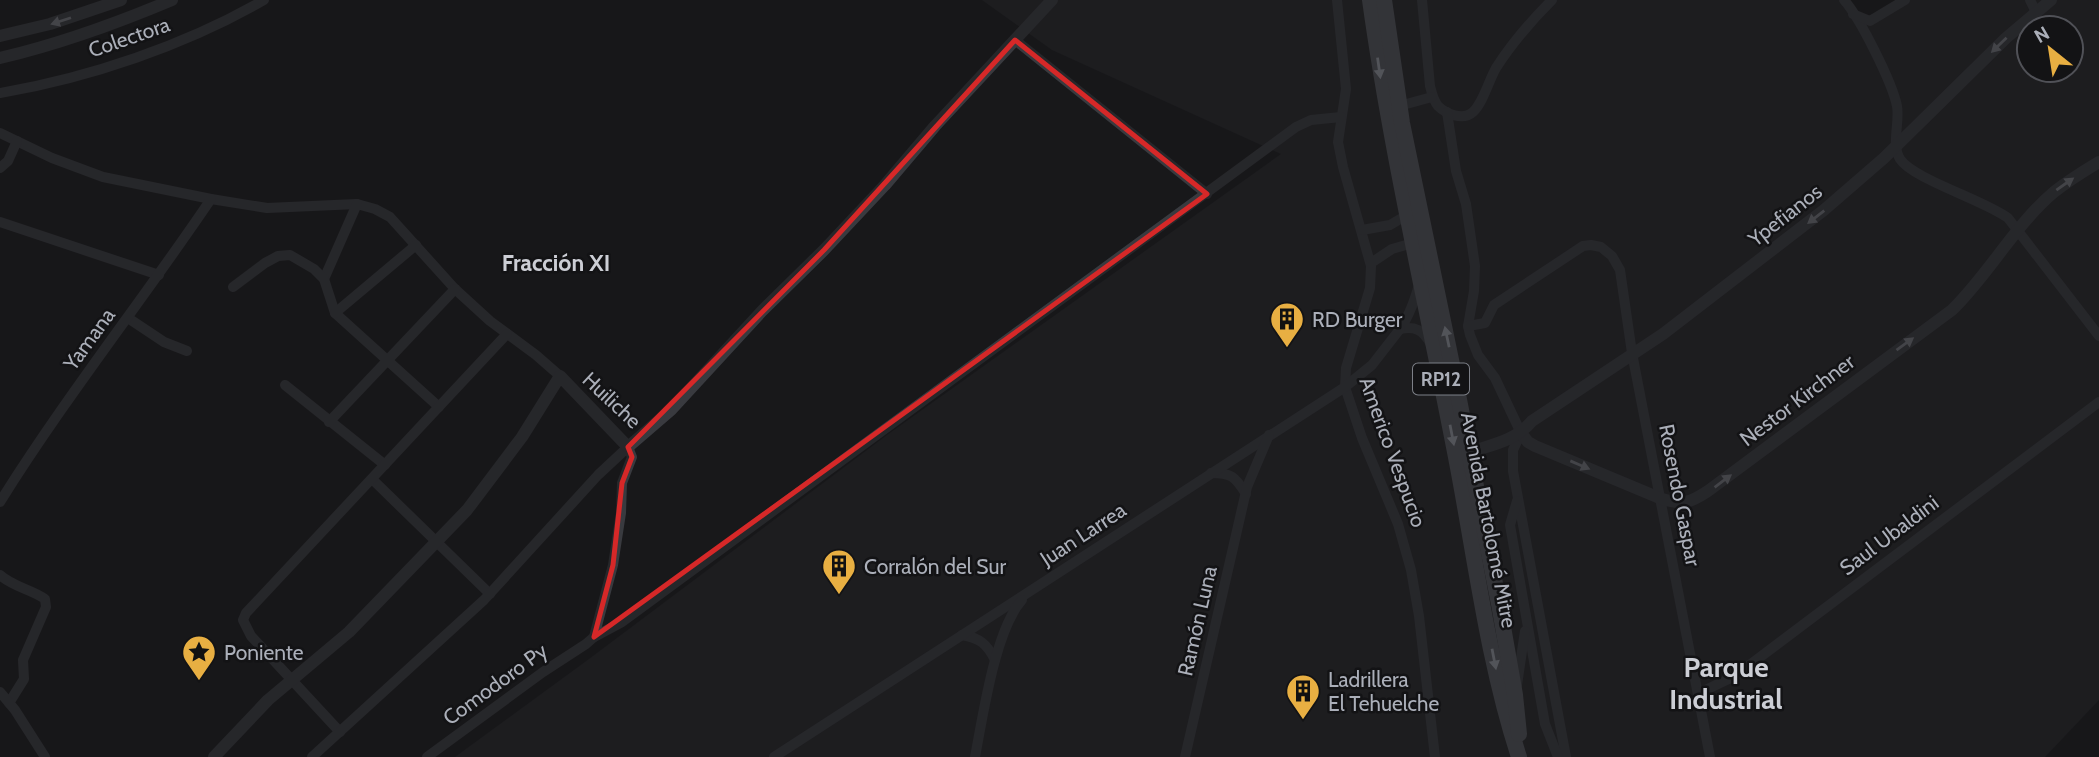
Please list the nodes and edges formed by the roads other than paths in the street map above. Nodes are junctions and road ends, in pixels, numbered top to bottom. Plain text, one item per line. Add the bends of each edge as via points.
1 (121, 0) edge
2 (172, 0) edge
3 (264, 0) edge
4 (1052, 0) edge
5 (1337, 0) edge
6 (1370, 0) edge
7 (1384, 0) edge
8 (1422, 0) edge
9 (1552, 0) edge
10 (1844, 0) edge
11 (1905, 0) edge
12 (2051, 0) edge
13 (2033, 6) edge
14 (1853, 14) junction
15 (0, 36) edge
16 (1015, 40) junction
17 (0, 58) edge
18 (0, 93) edge
19 (1433, 97) junction
20 (1399, 106) junction
21 (1447, 112) junction
22 (1341, 117) junction
23 (0, 133) edge
24 (17, 141) junction
25 (1896, 145) junction
26 (2099, 162) edge
27 (0, 168) edge
28 (1207, 194) junction
29 (211, 199) junction
30 (357, 204) junction
31 (1407, 215) junction
32 (0, 222) edge
33 (1362, 230) junction
34 (2018, 230) junction
35 (1413, 243) junction
36 (416, 245) junction
37 (1371, 263) junction
38 (159, 275) junction
39 (324, 279) junction
40 (1420, 279) junction
41 (233, 287) dead end
42 (455, 289) junction
43 (335, 313) junction
44 (128, 318) junction
45 (1468, 326) junction
46 (1400, 328) junction
47 (508, 334) junction
48 (2099, 336) edge
49 (187, 351) dead end
50 (1435, 352) junction
51 (1632, 353) junction
52 (387, 359) junction
53 (560, 376) junction
54 (285, 385) dead end
55 (1345, 387) junction
56 (2099, 402) edge
57 (439, 407) junction
58 (329, 422) junction
59 (1521, 433) junction
60 (1269, 435) junction
61 (628, 447) junction
62 (1470, 452) junction
63 (385, 465) junction
64 (1211, 474) junction
65 (372, 479) junction
66 (1246, 494) junction
67 (1518, 499) junction
68 (1661, 499) junction
69 (0, 502) edge
70 (436, 541) junction
71 (0, 575) edge
72 (1032, 590) junction
73 (490, 594) junction
74 (1527, 616) junction
75 (962, 635) junction
76 (590, 640) junction
77 (995, 660) junction
78 (291, 679) junction
79 (0, 692) edge
80 (1699, 693) junction
81 (1515, 698) junction
82 (9, 703) junction
83 (340, 732) junction
84 (45, 757) edge
85 (214, 757) edge
86 (312, 757) edge
87 (427, 757) edge
88 (774, 757) edge
89 (975, 757) edge
90 (1185, 757) edge
91 (1435, 757) edge
92 (1520, 757) edge
93 (1559, 757) edge
94 (1566, 757) edge
95 (1710, 757) edge

1 -> 15 street
2 - 17 street via 96,31
3 - 18 street, Colectora via 181,40 118,63
4 - 16 street, Huiliche
5 - 22 street, Americo Vespucio via 1346,89
6 -> 31 main road, Avenida Bartolomé Mitre / RP12
7 - 20 main road, Avenida Bartolomé Mitre / RP12
8 - 19 street
9 - 21 street via 1508,51 1473,112 1464,116
10 - 14 street
11 - 14 street via 1870,21
12 - 13 street, Ypefianos
13 -> 25 street, Ypefianos
14 - 25 street via 1893,91
16 - 28 street
16 - 61 street, Huiliche via 824,250 671,410
19 - 20 street
19 - 21 street
62 -> 20 main road, Avenida Bartolomé Mitre / RP12
21 - 45 street via 1475,266
22 - 28 street, Comodoro Py via 1311,120 1296,127
22 - 33 street, Americo Vespucio via 1339,151
23 - 24 street
24 - 27 street
24 - 29 street via 103,177
25 - 34 street via 1906,165 1997,210
25 -> 51 street, Ypefianos via 1824,210
34 -> 26 street, Nestor Kirchner via 2055,191
28 - 76 street, Comodoro Py via 633,614
29 - 30 street via 267,208
29 - 38 street, Yamana
30 - 36 street via 390,217
30 - 39 street
31 - 33 street via 1390,225
31 - 35 main road, Avenida Bartolomé Mitre / RP12
32 - 38 street
33 - 37 street, Americo Vespucio
34 - 48 street
68 -> 34 street, Nestor Kirchner via 1682,504 1709,491 1952,310
35 - 37 street via 1392,249
35 - 40 main road, Avenida Bartolomé Mitre / RP12
36 - 42 street
36 - 43 street
37 - 55 street, Americo Vespucio via 1370,288 1346,368
38 - 44 street, Yamana
39 - 41 street via 290,255 278,256
39 - 43 street
40 - 46 street, Juan Larrea
40 - 50 main road, Avenida Bartolomé Mitre / RP12
42 - 47 street
42 - 52 street
43 - 52 street
44 - 49 street
44 - 69 street, Yamana
45 - 51 street, Rosendo Gaspar via 1485,323 1494,305 1591,245 1612,256 1619,270
45 - 59 street via 1473,345 1495,378
46 - 50 street via 1418,329
46 - 55 street, Juan Larrea via 1372,365
47 - 53 street
47 - 57 street
50 -> 92 main road, Avenida Bartolomé Mitre / RP12 via 1506,717
51 - 59 street, Ypefianos
51 - 68 street, Rosendo Gaspar
52 - 57 street
52 - 58 street
53 - 61 street, Huiliche
53 - 70 street, Huiliche via 494,477
54 - 58 street
55 - 60 street, Juan Larrea
55 - 91 street, Americo Vespucio via 1408,557
56 - 80 street, Saul Ubaldini via 1735,676
57 - 63 street
58 - 63 street
59 - 62 street
59 - 67 street via 1511,461
59 -> 68 street, Nestor Kirchner via 1535,446
60 - 64 street, Juan Larrea
60 - 66 street, Ramón Luna
61 - 73 street
61 - 76 street via 632,457 622,483 612,565
62 - 81 main road, Avenida Bartolomé Mitre / RP12
63 - 65 street
64 - 66 street via 1228,474
64 - 72 street, Juan Larrea
65 - 70 street
65 - 78 street via 243,620 251,636
66 - 90 street, Ramón Luna
67 - 74 street via 1510,525
67 - 94 street
68 - 80 street, Rosendo Gaspar
70 - 73 street
70 - 78 street, Huiliche via 349,632
71 - 82 street via 41,595 46,607 23,660 24,679
72 - 75 street, Juan Larrea
72 - 77 street via 1013,613
73 - 83 street
74 - 81 street
74 - 93 street via 1545,724
75 - 77 street via 978,638
75 - 88 street, Juan Larrea
76 - 87 street, Comodoro Py
77 - 89 street
78 - 83 street
78 - 85 street, Huiliche
79 - 82 street
80 - 95 street, Rosendo Gaspar
81 - 92 main road, Avenida Bartolomé Mitre / RP12
82 - 84 street
83 - 86 street

